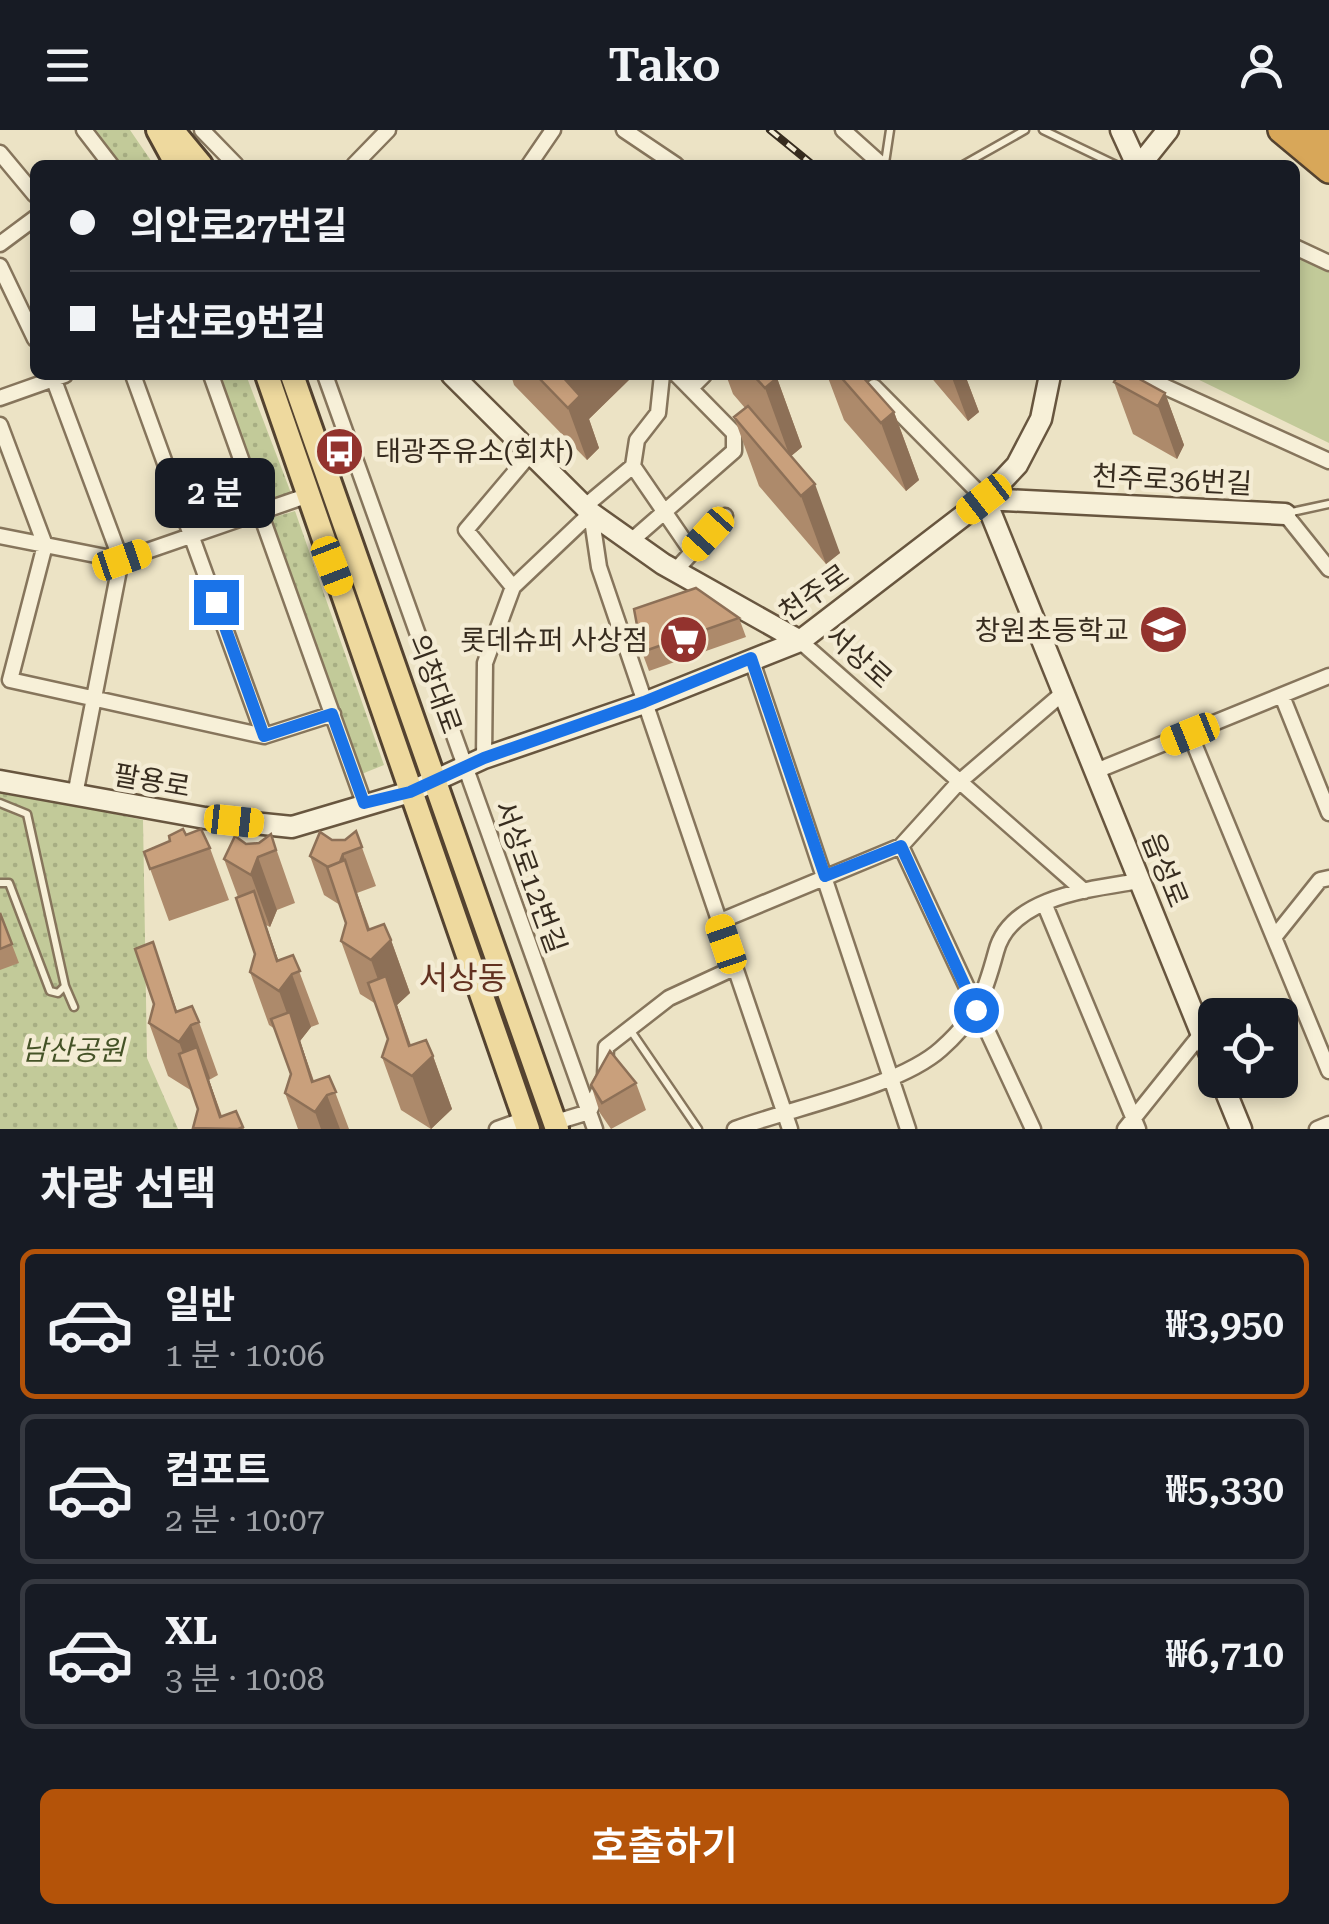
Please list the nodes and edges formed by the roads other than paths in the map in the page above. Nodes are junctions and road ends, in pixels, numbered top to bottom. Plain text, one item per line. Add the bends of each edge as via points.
1 (84, 130) edge
2 (158, 130) edge
3 (172, 130) edge
4 (202, 130) edge
5 (388, 130) edge
6 (552, 130) edge
7 (624, 130) edge
8 (843, 130) edge
9 (890, 130) edge
10 (1025, 130) edge
11 (1043, 130) edge
12 (1120, 130) edge
13 (1168, 130) edge
14 (1281, 130) edge
15 (1310, 130) edge
16 (1329, 146) edge
17 (0, 153) edge
18 (106, 160) edge
19 (174, 160) edge
20 (197, 160) edge
21 (231, 160) edge
22 (359, 160) edge
23 (532, 160) edge
24 (667, 160) edge
25 (878, 160) edge
26 (885, 160) edge
27 (972, 160) edge
28 (1106, 160) edge
29 (1135, 160) edge
30 (1142, 160) edge
31 (1329, 170) edge
32 (30, 189) edge
33 (30, 222) edge
34 (0, 244) edge
35 (1300, 249) edge
36 (1329, 263) edge
37 (0, 266) edge
38 (30, 329) edge
39 (47, 380) edge
40 (58, 380) edge
41 (136, 380) edge
42 (213, 380) edge
43 (269, 380) edge
44 (294, 380) edge
45 (327, 380) edge
46 (460, 380) edge
47 (661, 380) edge
48 (682, 380) edge
49 (699, 380) edge
50 (1049, 380) edge
51 (1150, 380) edge
52 (874, 387) edge
53 (691, 388) junction
54 (0, 398) edge
55 (0, 425) edge
56 (531, 453) junction
57 (1329, 461) edge
58 (632, 466) junction
59 (306, 496) junction
60 (984, 499) junction
61 (1329, 504) edge
62 (588, 510) junction
63 (667, 510) junction
64 (261, 514) junction
65 (1285, 514) junction
66 (725, 516) dead end
67 (192, 535) junction
68 (0, 536) edge
69 (631, 542) junction
70 (45, 545) junction
71 (692, 552) junction
72 (122, 560) junction
73 (1329, 570) edge
74 (675, 571) junction
75 (513, 587) junction
76 (800, 641) junction
77 (751, 658) junction
78 (1329, 676) edge
79 (1063, 694) junction
80 (1282, 696) junction
81 (93, 698) junction
82 (644, 702) junction
83 (332, 714) junction
84 (1190, 734) junction
85 (264, 736) junction
86 (484, 758) junction
87 (464, 770) junction
88 (1096, 771) junction
89 (438, 781) junction
90 (0, 782) edge
91 (958, 784) junction
92 (410, 792) junction
93 (75, 795) junction
94 (0, 803) edge
95 (364, 803) junction
96 (1329, 813) edge
97 (901, 846) junction
98 (825, 876) junction
99 (1329, 878) edge
100 (1140, 881) junction
101 (0, 883) edge
102 (1084, 891) junction
103 (1044, 903) junction
104 (718, 922) junction
105 (1276, 935) junction
106 (734, 968) junction
107 (65, 986) junction
108 (74, 1007) dead end
109 (976, 1010) junction
110 (1198, 1026) edge
111 (629, 1028) junction
112 (1198, 1038) edge
113 (1329, 1071) edge
114 (890, 1080) junction
115 (1228, 1098) edge
116 (784, 1111) junction
117 (589, 1112) junction
118 (526, 1124) edge
119 (1329, 1124) edge
120 (556, 1126) edge
121 (1132, 1126) edge
122 (497, 1129) edge
123 (595, 1129) edge
124 (698, 1129) edge
125 (735, 1129) edge
126 (790, 1129) edge
127 (908, 1129) edge
128 (1033, 1129) edge
129 (1241, 1129) edge
130 (1316, 1129) edge

1 - 18 street
2 - 19 main road
3 - 20 main road
4 - 21 street
5 - 22 street
6 - 23 street
7 - 24 street
8 - 25 street
9 - 26 lane
10 - 27 lane
11 - 28 lane
12 - 29 main road
13 - 30 main road
14 - 31 highway
15 - 16 highway
17 - 32 street
33 - 34 street
35 - 36 street
37 - 38 street
39 - 54 street
40 - 72 street
41 - 67 street
42 - 64 street
43 - 59 main road, 의창대로
44 - 89 main road, 의창대로
45 - 87 street, 서상로12번길
46 - 56 main road, 서상로
47 - 58 street via 658,414 636,440
48 - 53 street
49 - 53 street
50 - 60 main road, 천주로 via 1040,419 1016,465
51 - 57 street
52 - 60 street
53 - 63 street via 737,442
55 - 70 street
56 - 62 main road, 서상로
56 - 75 street via 466,530
58 - 62 street
58 - 63 street
59 - 64 street
59 - 92 main road, 의창대로
60 - 65 main road, 천주로36번길
60 - 76 main road, 천주로
60 - 79 main road, 읍성로
61 - 65 lane
62 - 69 main road, 서상로
62 - 75 street
62 - 82 street via 599,567
63 - 69 street
63 - 71 street
64 - 67 street
64 - 83 street
65 - 73 street, 천주로36번길
66 - 71 street
67 - 72 street
67 - 85 street
68 - 70 street
69 - 74 main road, 서상로
70 - 72 street
70 - 81 street via 10,680
71 - 74 street
72 - 81 street
74 - 76 main road, 서상로
75 - 86 street via 486,663
76 - 77 main road, 천주로
76 - 91 street, 서상로
77 - 82 main road, 천주로
77 - 98 street
78 - 80 street
79 - 88 main road, 읍성로
79 - 91 street
80 - 84 street
80 - 96 street
81 - 85 street
81 - 93 street
82 - 86 main road, 천주로
82 - 104 street
83 - 85 street
83 - 95 street
84 - 88 street
84 - 105 street
86 - 87 main road, 천주로
87 - 89 main road, 천주로
87 - 117 street, 서상로12번길
88 - 100 main road, 읍성로
89 - 92 main road, 천주로
89 - 120 main road, 의창대로
90 - 93 main road, 팔용로
91 - 97 street
91 - 102 street, 서상로
92 - 95 main road, 팔용로
92 - 118 main road, 의창대로
93 - 95 main road, 팔용로 via 292,827
94 - 107 lane via 27,814
97 - 98 street
97 - 109 street
98 - 104 street
98 - 114 street
99 - 105 street via 1320,880
100 - 102 street
100 - 110 main road, 읍성로
101 - 107 lane via 9,883 50,991
102 - 103 street
103 - 109 street via 1021,916 996,948 992,980
103 - 121 street
104 - 106 street
105 - 113 street
106 - 111 street via 670,998
106 - 116 street
107 - 108 lane
109 - 114 street via 940,1050
109 - 128 street
111 - 117 street via 606,1047 605,1077
111 - 124 lane
112 - 121 street
114 - 116 street
114 - 127 street
115 - 129 main road
116 - 125 street
116 - 126 street
117 - 120 street
117 - 123 street, 서상로12번길
118 - 122 street
119 - 130 street

